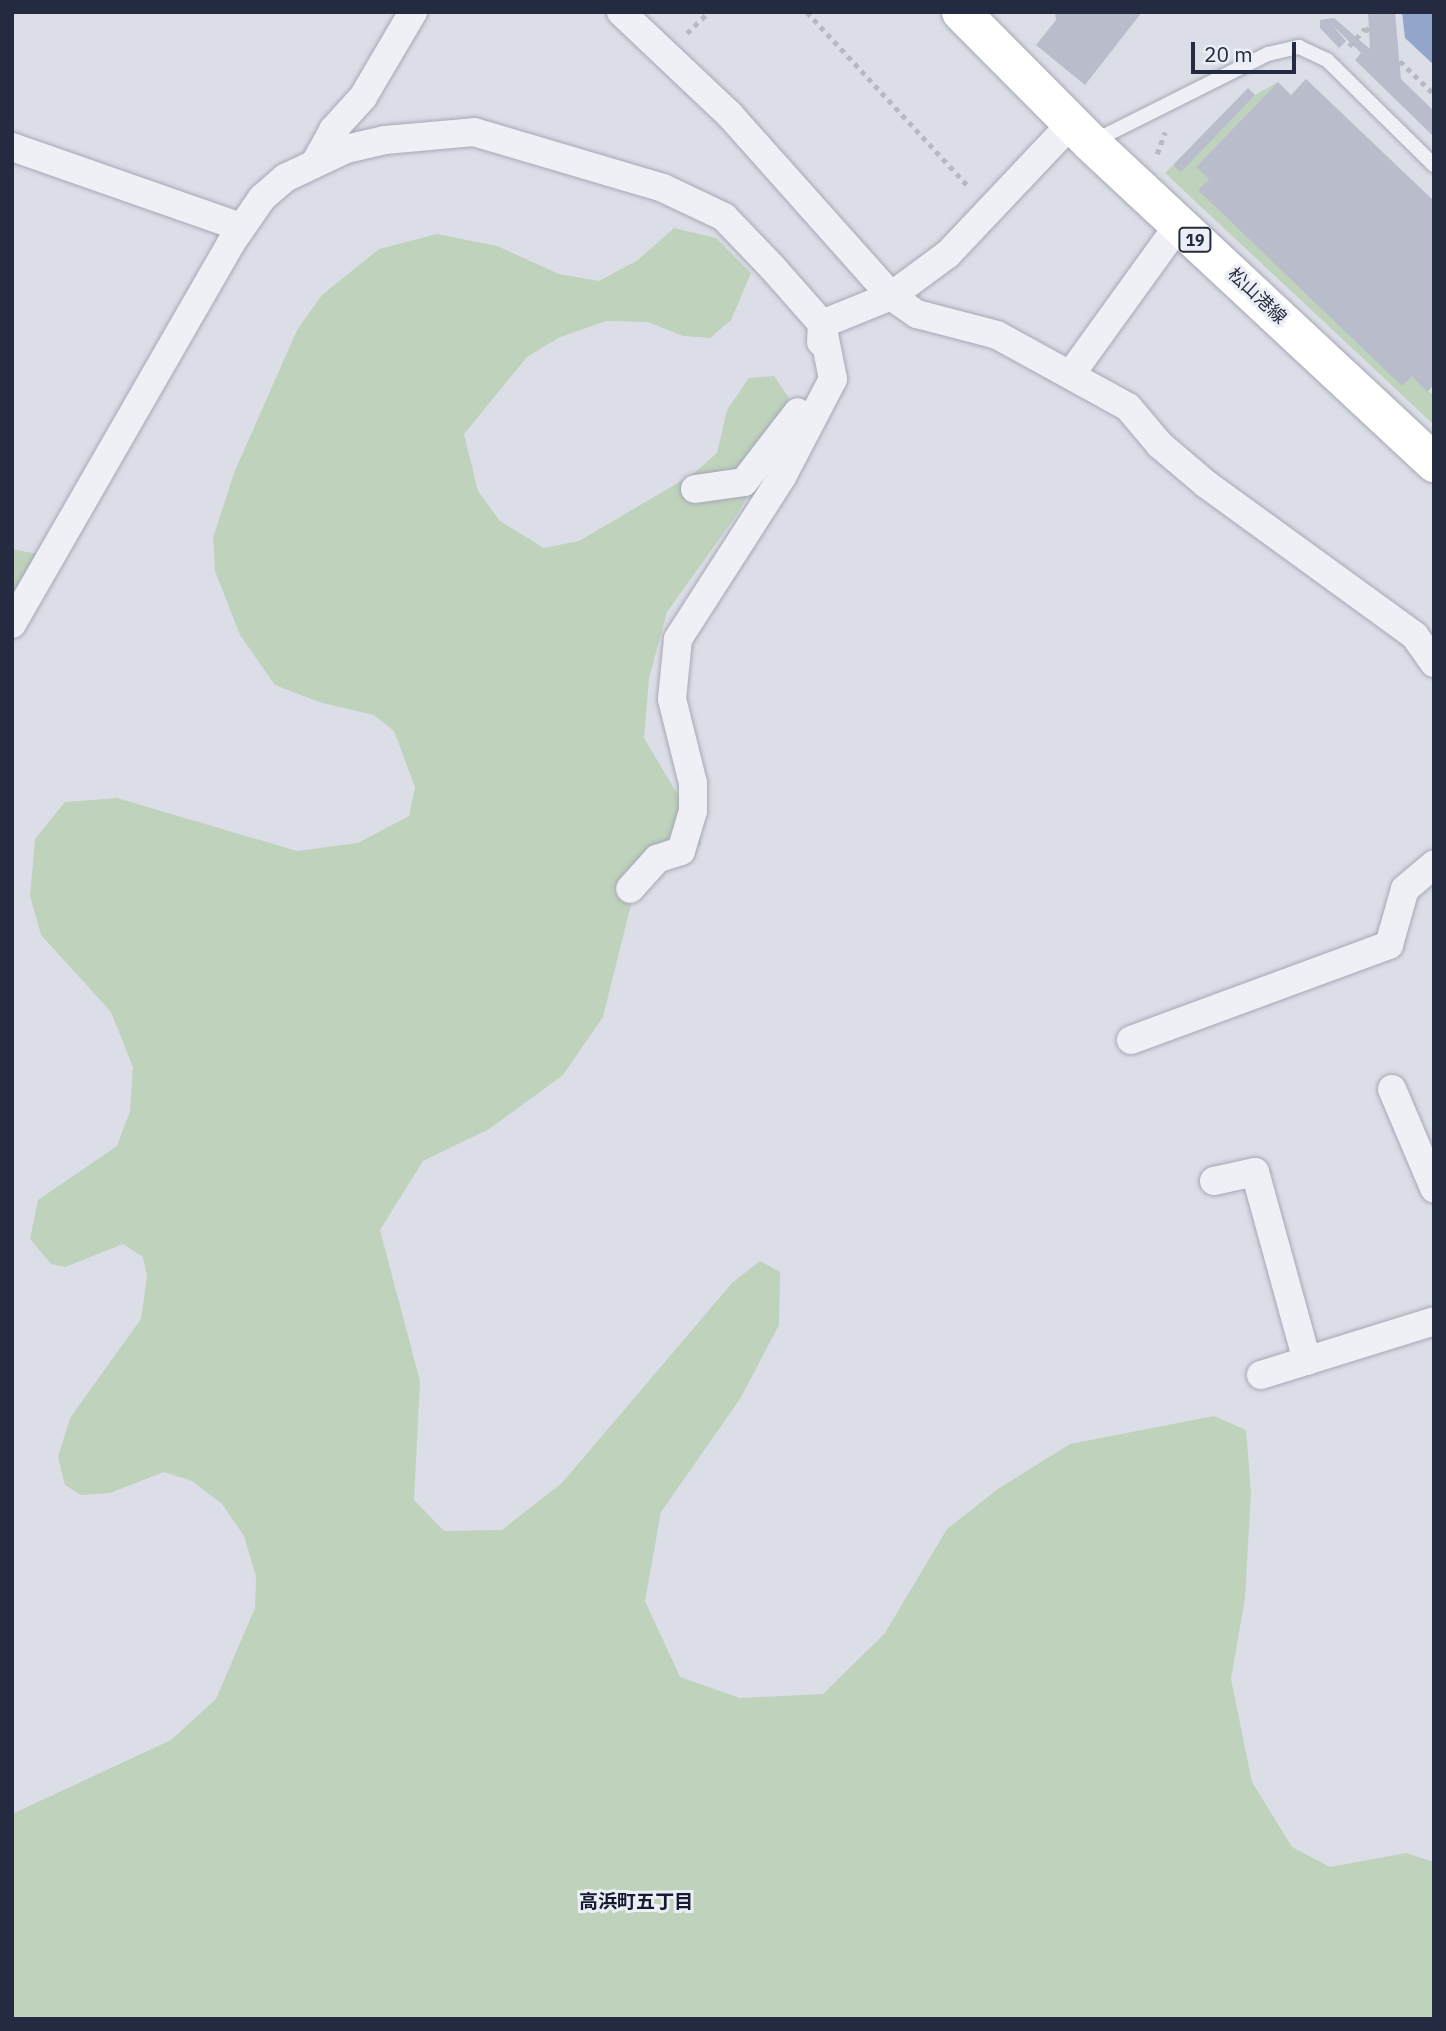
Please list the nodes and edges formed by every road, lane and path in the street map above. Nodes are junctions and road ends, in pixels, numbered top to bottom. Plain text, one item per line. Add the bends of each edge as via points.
1 (413, 12) edge
2 (621, 12) edge
3 (807, 12) edge
4 (961, 12) edge
5 (1369, 31) dead end
6 (1346, 50) dead end
7 (1399, 61) dead end
8 (1434, 94) edge
9 (1081, 133) junction
10 (12, 148) edge
11 (315, 163) junction
12 (1434, 165) edge
13 (989, 209) junction
14 (1178, 224) junction
15 (242, 227) junction
16 (891, 296) junction
17 (822, 324) junction
18 (1071, 374) junction
19 (1434, 463) edge
20 (695, 489) dead end
21 (12, 624) edge
22 (1434, 663) edge
23 (1434, 865) edge
24 (629, 889) dead end
25 (1131, 1040) dead end
26 (1392, 1089) dead end
27 (1214, 1181) dead end
28 (1434, 1188) edge
29 (1434, 1321) edge
30 (1307, 1361) junction
31 (1261, 1375) dead end

1 - 11 street via 363,97 333,130
2 - 16 street via 729,114
3 - 13 path
4 - 9 main road, 松山港線 / 19
5 - 6 path via 1365,27
7 - 8 path
9 - 12 lane via 1268,54 1299,47 1326,60
9 - 13 street
9 - 14 main road, 松山港線 / 19
10 - 15 street
11 - 15 street via 285,178 262,198
11 - 17 street via 385,140 474,132 607,168 724,217
13 - 16 street via 948,254
14 - 18 street
14 - 19 main road, 松山港線 / 19
15 - 21 street
16 - 17 street
16 - 18 street via 917,314 997,335
17 - 20 street via 819,374 778,444 744,482
17 - 24 street via 833,379 782,477 678,639 671,681 692,783 694,811 687,840 681,850 657,859
18 - 22 street via 1128,407 1160,445 1206,484 1415,636
23 - 25 street via 1405,889 1388,945
26 - 28 street
27 - 30 street via 1255,1172
29 - 30 street
30 - 31 street

